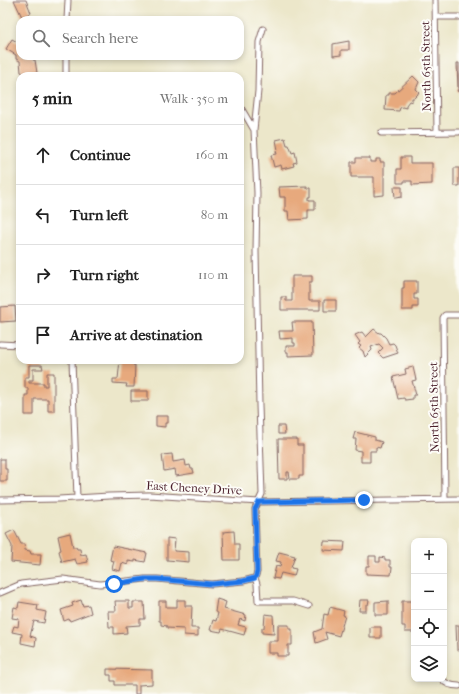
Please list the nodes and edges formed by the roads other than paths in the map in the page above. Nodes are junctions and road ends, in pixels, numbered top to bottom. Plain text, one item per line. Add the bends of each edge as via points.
1 (68, 0) edge
2 (435, 0) edge
3 (67, 16) edge
4 (436, 17) junction
5 (459, 17) edge
6 (263, 29) dead end
7 (66, 60) edge
8 (66, 72) edge
9 (244, 113) edge
10 (254, 130) junction
11 (437, 132) junction
12 (459, 132) edge
13 (381, 133) dead end
14 (459, 315) edge
15 (0, 344) edge
16 (16, 345) edge
17 (72, 364) edge
18 (77, 498) junction
19 (445, 499) junction
20 (459, 499) edge
21 (0, 500) edge
22 (259, 502) junction
23 (255, 578) junction
24 (0, 593) edge
25 (309, 606) dead end
26 (444, 682) edge
27 (459, 686) edge

1 - 3 street
2 - 4 street, North 65th Street
4 - 5 street
4 - 11 street, North 65th Street
6 - 10 street via 259,42
7 - 8 street
9 - 10 street
10 - 22 street via 262,494
11 - 12 street
11 - 13 street
14 - 19 street, North 65th Street via 445,315 443,318
15 - 16 street
17 - 18 street
18 - 21 street, East Cheney Drive
18 - 22 street, East Cheney Drive via 149,495
19 - 20 street, East Cheney Drive
19 - 22 street, East Cheney Drive
22 - 23 street via 255,509
23 - 24 street via 212,584 151,579 100,584 63,579 21,584
23 - 25 street via 258,601 293,601
26 - 27 street

